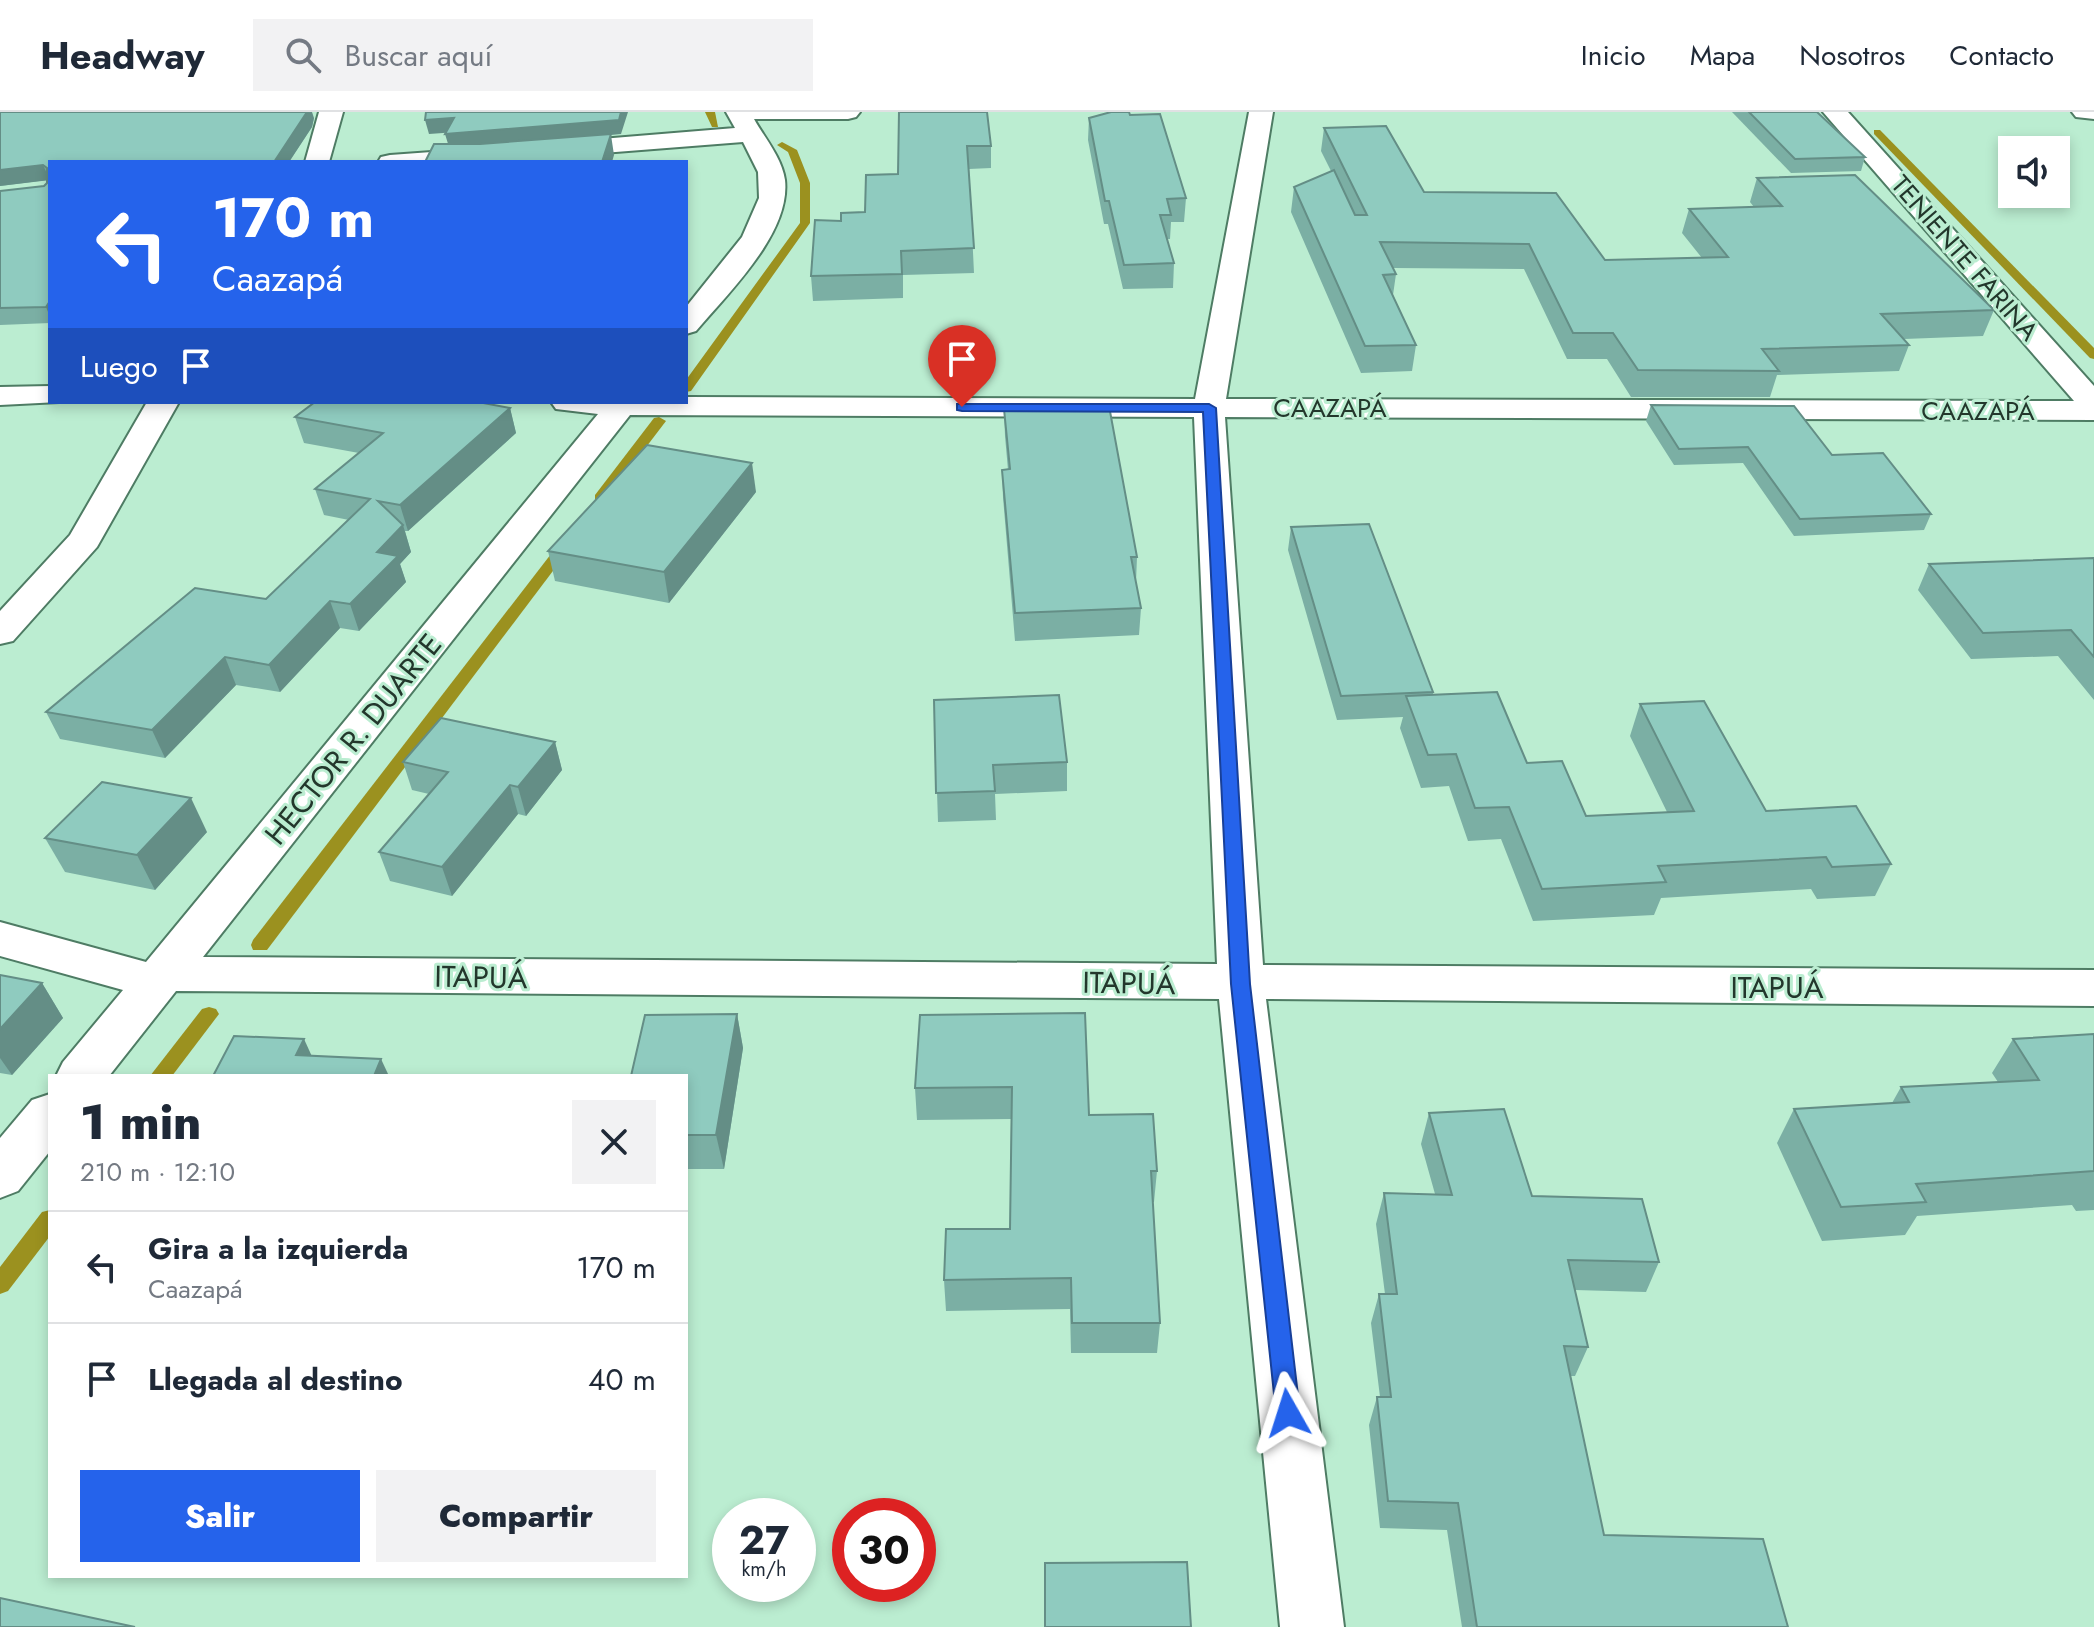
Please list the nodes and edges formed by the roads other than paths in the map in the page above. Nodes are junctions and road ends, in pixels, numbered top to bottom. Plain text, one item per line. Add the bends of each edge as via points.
1 (331, 112) edge
2 (848, 112) edge
3 (1261, 112) edge
4 (1835, 112) edge
5 (2084, 112) edge
6 (2094, 112) edge
7 (742, 120) edge
8 (318, 160) edge
9 (417, 160) edge
10 (688, 323) edge
11 (48, 395) edge
12 (0, 396) edge
13 (162, 404) edge
14 (623, 404) edge
15 (1209, 408) junction
16 (2094, 408) edge
17 (6, 620) edge
18 (0, 939) edge
19 (160, 978) junction
20 (1241, 984) junction
21 (2094, 988) edge
22 (83, 1074) edge
23 (48, 1116) edge
24 (0, 1176) edge
25 (1312, 1627) edge

1 - 8 street
2 - 7 street
3 - 15 street
4 - 16 street, TENIENTE FARINA
5 - 6 street
7 - 9 street via 523,152
7 - 10 street via 772,177 770,211 753,242
11 - 12 street
13 - 17 street via 85,540
14 - 15 street, CAAZAPÁ
14 - 19 street, HECTOR R. DUARTE
15 - 16 street, CAAZAPÁ
15 - 20 street
18 - 19 street, ITAPUÁ
19 - 20 street, ITAPUÁ
19 - 22 street, HECTOR R. DUARTE
20 - 21 street, ITAPUÁ
20 - 25 street
23 - 24 street

